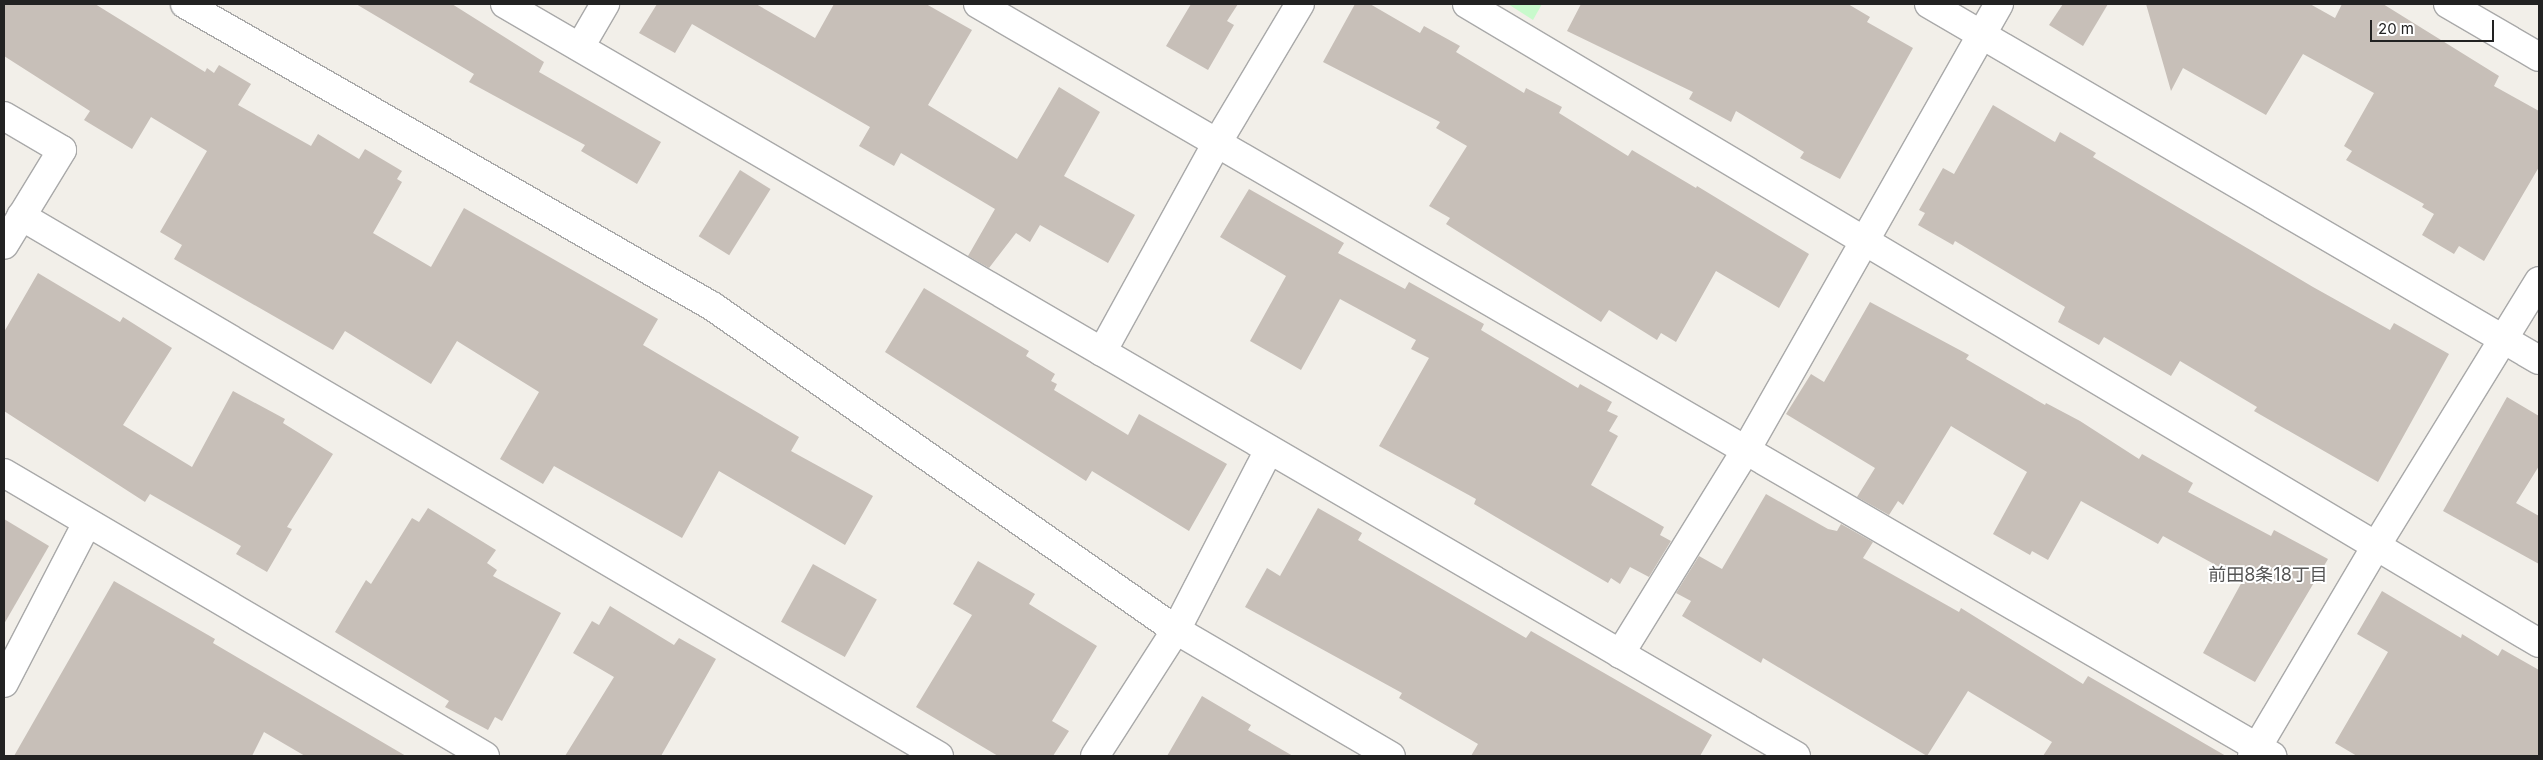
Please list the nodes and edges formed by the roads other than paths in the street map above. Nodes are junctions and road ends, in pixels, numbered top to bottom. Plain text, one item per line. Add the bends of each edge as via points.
1 (185, 4) edge
2 (505, 4) edge
3 (605, 4) edge
4 (978, 4) edge
5 (1300, 4) edge
6 (1467, 4) edge
7 (1929, 4) edge
8 (1999, 4) edge
9 (2448, 4) edge
10 (1982, 34) junction
11 (580, 47) junction
12 (2539, 57) edge
13 (4, 116) edge
14 (1217, 143) junction
15 (21, 216) junction
16 (1863, 240) junction
17 (4, 244) edge
18 (2539, 281) edge
19 (2506, 340) junction
20 (1102, 352) junction
21 (2539, 360) edge
22 (1269, 450) junction
23 (1746, 450) junction
24 (4, 473) edge
25 (88, 522) junction
26 (2376, 546) junction
27 (1176, 630) junction
28 (2539, 643) edge
29 (1620, 654) junction
30 (4, 683) edge
31 (2260, 753) edge
32 (486, 756) edge
33 (939, 756) edge
34 (1095, 756) edge
35 (1390, 756) edge
36 (1796, 756) edge

1 - 27 street via 712,306
2 - 11 street
3 - 11 street
4 - 14 street
5 - 14 street
6 - 16 street
7 - 10 street
8 - 10 street
9 - 12 street
10 - 16 street
10 - 19 street
11 - 20 street
13 - 15 street via 62,150
14 - 20 street
14 - 23 street
15 - 17 street
15 - 33 street
16 - 23 street
16 - 26 street
18 - 19 street
19 - 21 street
19 - 26 street
20 - 22 street
22 - 27 street
22 - 29 street
23 - 29 street
23 - 31 street
24 - 25 street
25 - 30 street
25 - 32 street
26 - 28 street
26 - 31 street
27 - 34 street
27 - 35 street
29 - 36 street

